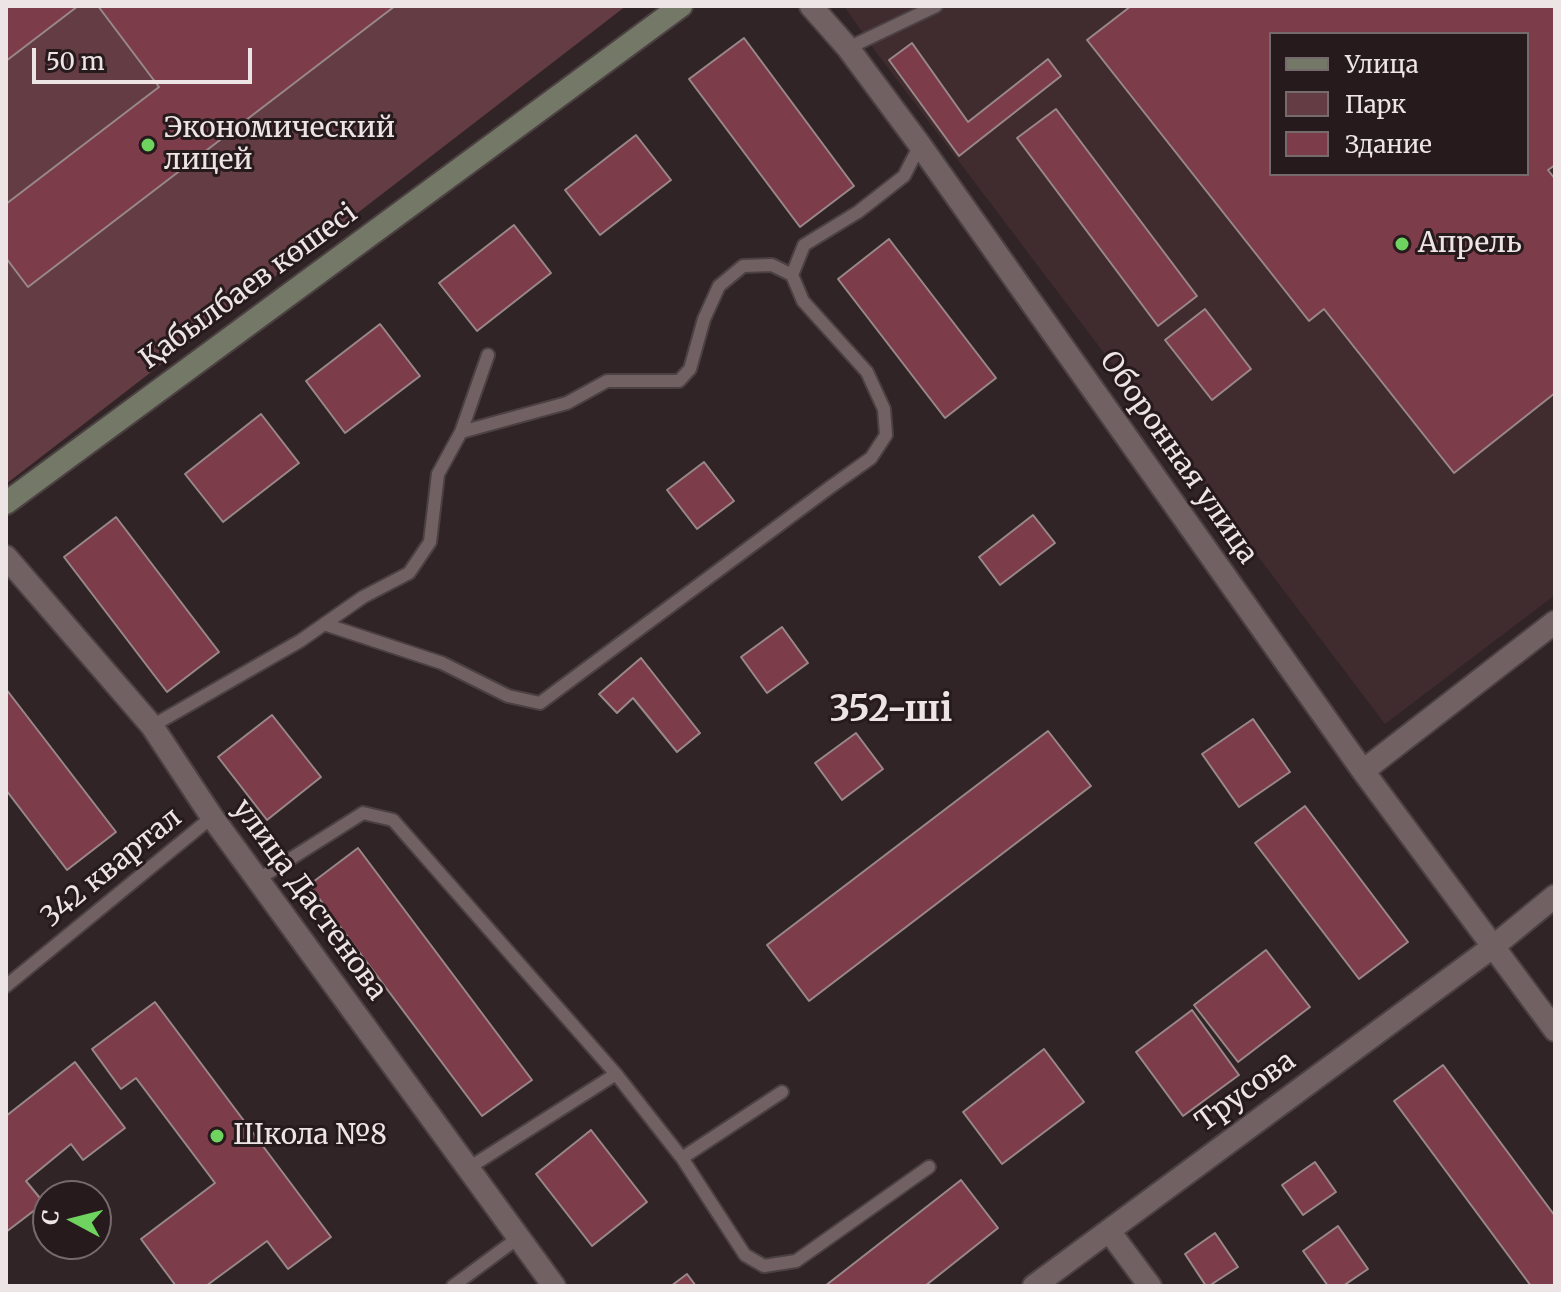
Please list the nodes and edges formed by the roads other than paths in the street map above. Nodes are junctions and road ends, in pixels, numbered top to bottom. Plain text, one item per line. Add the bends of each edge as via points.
1 (681, 6) edge
2 (811, 6) edge
3 (936, 6) edge
4 (848, 48) junction
5 (920, 145) junction
6 (792, 275) junction
7 (488, 355) dead end
8 (461, 432) junction
9 (6, 503) edge
10 (6, 557) edge
11 (1555, 622) edge
12 (324, 624) junction
13 (152, 726) junction
14 (1363, 771) junction
15 (212, 817) junction
16 (257, 880) junction
17 (1555, 896) edge
18 (1494, 946) junction
19 (6, 986) edge
20 (1555, 1030) edge
21 (616, 1074) junction
22 (782, 1092) dead end
23 (682, 1158) junction
24 (929, 1167) dead end
25 (467, 1169) junction
26 (1109, 1231) junction
27 (518, 1238) junction
28 (453, 1286) edge
29 (554, 1286) edge
30 (1034, 1286) edge
31 (1150, 1286) edge

1 - 9 main road, Қабылбаев көшесі
2 - 4 street, Оборонная улица
3 - 4 lane
4 - 5 street, Оборонная улица
5 - 6 lane via 904,176 804,245
5 - 14 street, Оборонная улица
6 - 8 lane via 772,265 743,266 719,286 690,369 679,381 607,381 567,403
6 - 12 lane via 803,301 867,372 884,409 886,435 871,458 540,703 508,696 442,663
7 - 8 lane
8 - 12 lane via 438,474 430,542 409,573
10 - 13 street, улица Дастенова
11 - 14 street
12 - 13 lane
13 - 15 street, улица Дастенова
14 - 18 street, Оборонная улица
15 - 16 street, улица Дастенова
15 - 19 lane, 342 квартал
16 - 21 lane via 363,813 393,820
16 - 25 street, улица Дастенова
17 - 18 street, Трусова
18 - 20 street, Оборонная улица
18 - 26 street, Трусова
21 - 23 lane
21 - 25 lane
22 - 23 lane
23 - 24 lane via 745,1255 764,1266 796,1261
25 - 27 street, улица Дастенова
26 - 30 street, Трусова
26 - 31 street
27 - 28 lane
27 - 29 street, улица Дастенова

